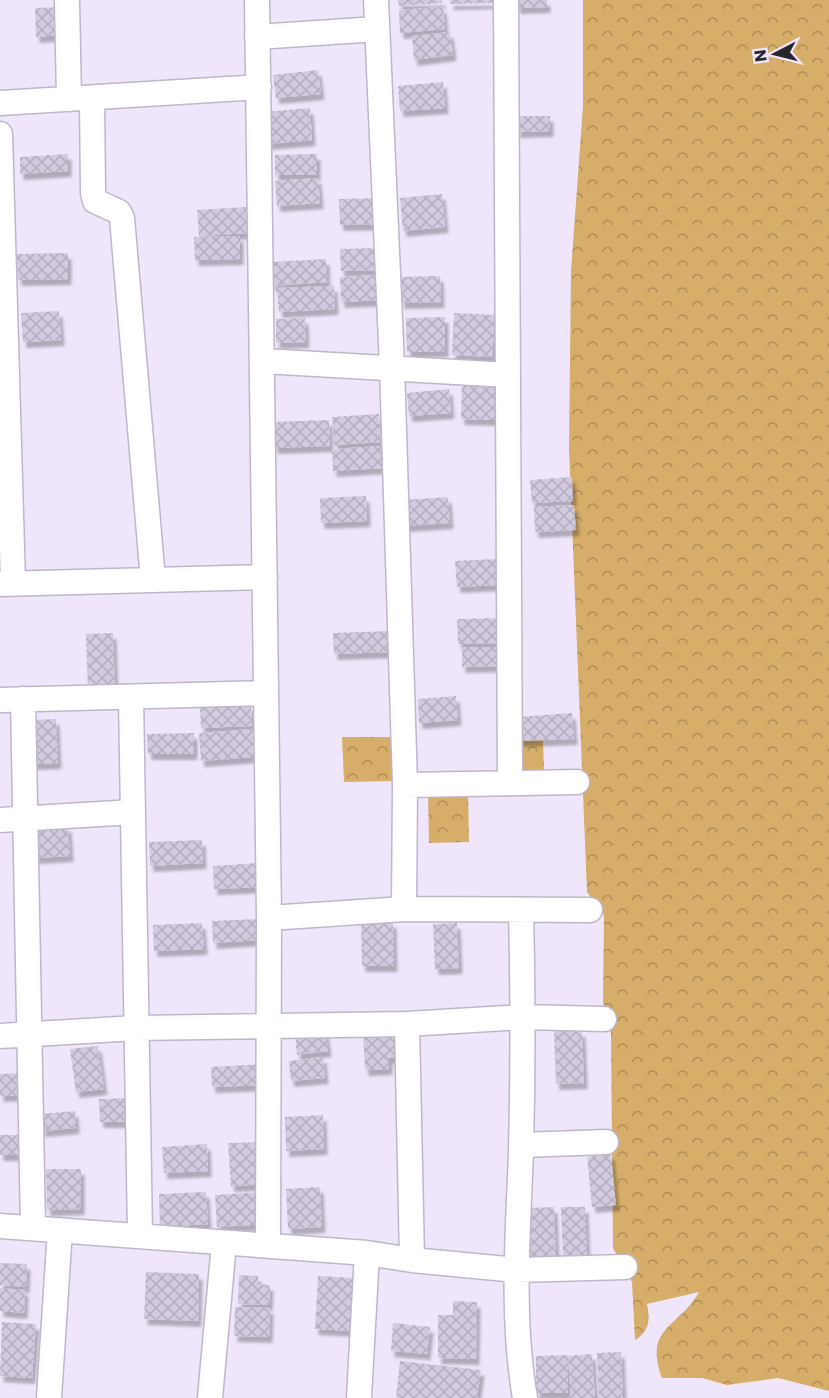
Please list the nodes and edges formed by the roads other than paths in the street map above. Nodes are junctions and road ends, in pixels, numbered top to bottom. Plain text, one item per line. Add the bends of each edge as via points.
1 (67, 0) edge
2 (257, 0) edge
3 (376, 0) edge
4 (506, 0) edge
5 (377, 29) junction
6 (258, 37) junction
7 (259, 87) junction
8 (81, 98) junction
9 (0, 103) edge
10 (0, 134) edge
11 (263, 361) junction
12 (392, 366) junction
13 (508, 375) junction
14 (265, 578) junction
15 (153, 580) junction
16 (7, 583) edge
17 (266, 693) junction
18 (131, 697) junction
19 (11, 699) edge
20 (510, 782) junction
21 (577, 782) dead end
22 (405, 785) junction
23 (133, 812) junction
24 (26, 819) junction
25 (0, 820) edge
26 (404, 909) junction
27 (521, 910) junction
28 (590, 910) dead end
29 (269, 918) junction
30 (524, 1017) junction
31 (604, 1019) dead end
32 (407, 1024) junction
33 (269, 1025) junction
34 (136, 1028) junction
35 (31, 1034) junction
36 (0, 1036) edge
37 (606, 1143) dead end
38 (521, 1145) junction
39 (0, 1226) edge
40 (33, 1228) junction
41 (60, 1230) junction
42 (140, 1234) junction
43 (224, 1243) junction
44 (268, 1245) junction
45 (367, 1252) junction
46 (412, 1260) junction
47 (625, 1267) dead end
48 (517, 1270) junction
49 (49, 1398) edge
50 (210, 1398) edge
51 (358, 1398) edge
52 (525, 1398) edge

1 - 8 street
2 - 6 street
3 - 5 street
4 - 13 street
5 - 6 street
5 - 12 street
6 - 7 street
7 - 8 street
7 - 11 street
8 - 9 street
8 - 15 street via 95,201 122,218
10 - 16 street
11 - 12 street
11 - 14 street
12 - 13 street
12 - 22 street
13 - 20 street
14 - 15 street
14 - 17 street
15 - 16 street
17 - 18 street
17 - 29 street
18 - 19 street
18 - 23 street
19 - 24 street
20 - 21 street
20 - 22 street
22 - 26 street
23 - 24 street
23 - 34 street
24 - 25 street
24 - 35 street
26 - 27 street
26 - 29 street
27 - 28 street
27 - 30 street
29 - 33 street
30 - 31 street
30 - 32 street
30 - 38 street
32 - 33 street
32 - 46 street
33 - 34 street
33 - 44 street
34 - 35 street
34 - 42 street
35 - 36 street
35 - 40 street
37 - 38 street
38 - 48 street
39 - 40 street
40 - 41 street
41 - 42 street
41 - 49 street
42 - 43 street
43 - 44 street
43 - 50 street
44 - 45 street
45 - 46 street
45 - 51 street
46 - 48 street
47 - 48 street
48 - 52 street

